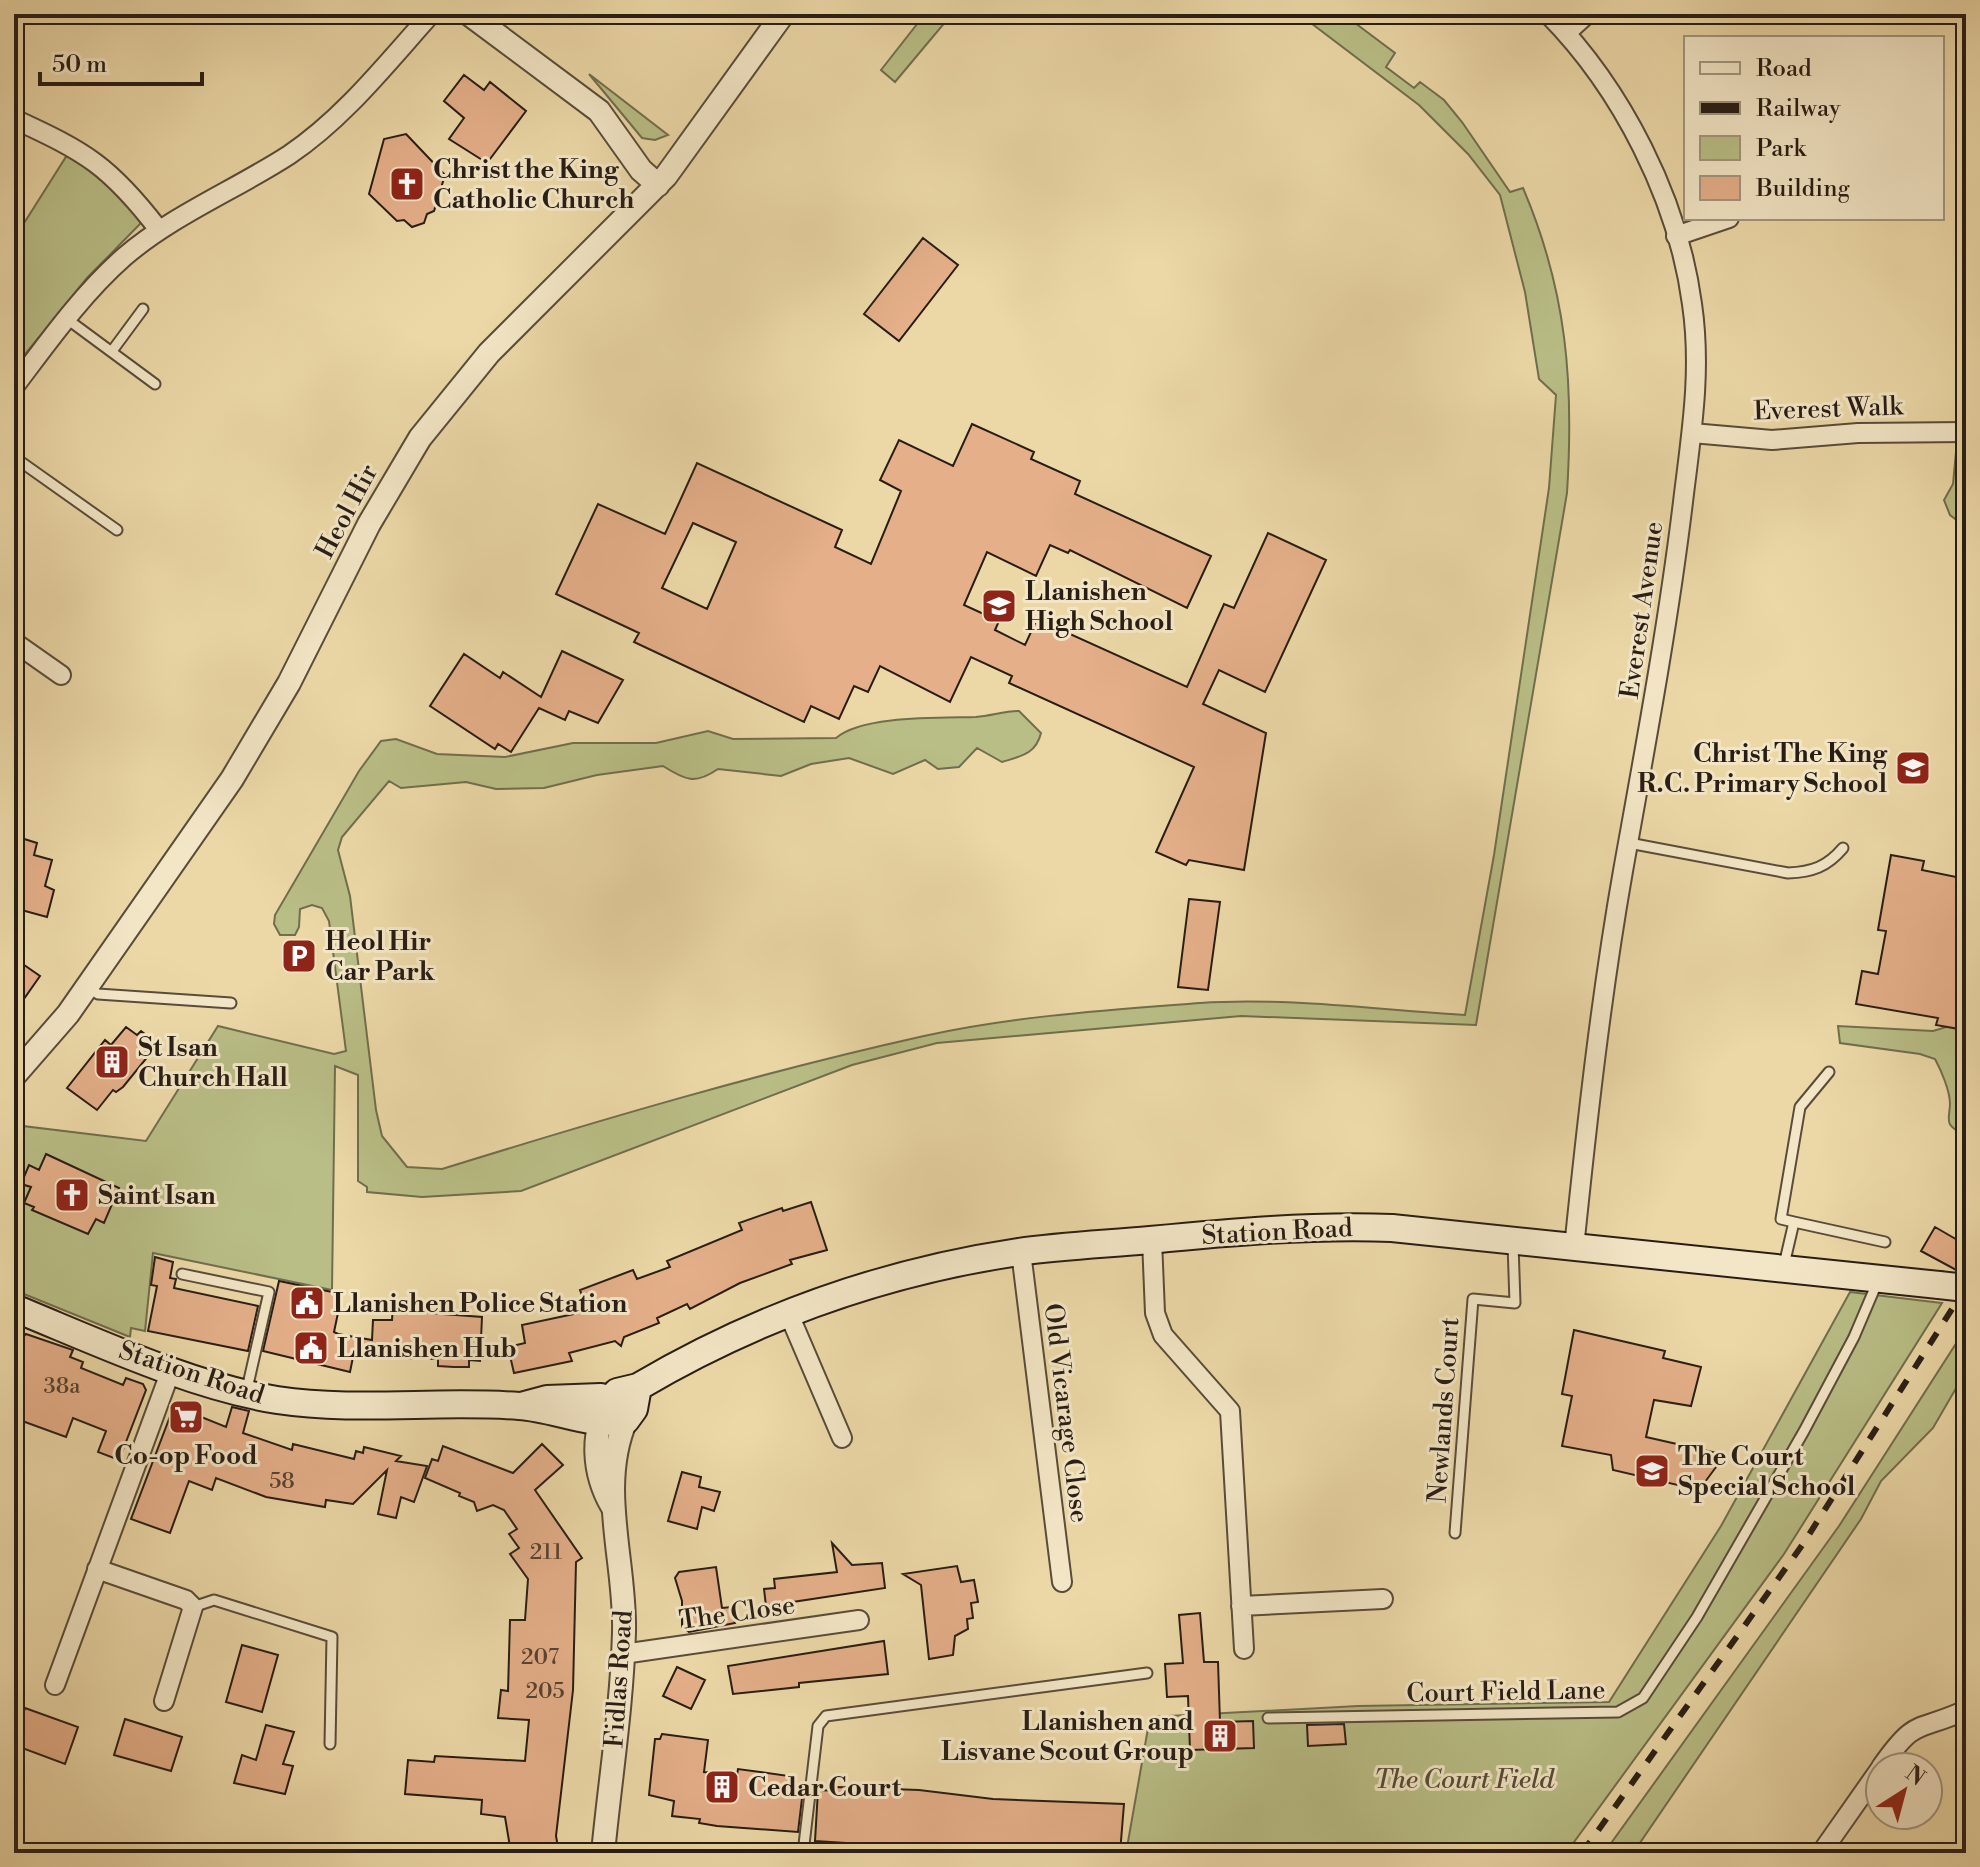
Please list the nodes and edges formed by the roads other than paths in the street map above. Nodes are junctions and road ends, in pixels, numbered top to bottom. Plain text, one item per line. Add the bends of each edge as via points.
1 (431, 14) edge
2 (469, 14) edge
3 (783, 14) edge
4 (1548, 14) edge
5 (1587, 14) edge
6 (1566, 33) junction
7 (14, 119) edge
8 (658, 185) junction
9 (1723, 220) edge
10 (159, 230) junction
11 (1676, 236) junction
12 (143, 309) dead end
13 (67, 319) junction
14 (112, 351) junction
15 (155, 384) dead end
16 (14, 387) edge
17 (1966, 432) edge
18 (1692, 433) junction
19 (14, 457) edge
20 (117, 530) dead end
21 (14, 642) edge
22 (61, 675) dead end
23 (1629, 843) junction
24 (1843, 848) dead end
25 (87, 987) junction
26 (231, 1003) dead end
27 (1829, 1072) dead end
28 (14, 1076) edge
29 (1794, 1222) junction
30 (1152, 1240) junction
31 (1513, 1241) junction
32 (1885, 1242) dead end
33 (1574, 1248) junction
34 (1021, 1252) junction
35 (1782, 1270) junction
36 (182, 1274) dead end
37 (1878, 1280) junction
38 (1966, 1288) edge
39 (14, 1308) edge
40 (788, 1312) junction
41 (171, 1370) junction
42 (246, 1393) junction
43 (612, 1414) junction
44 (842, 1438) dead end
45 (1455, 1533) dead end
46 (97, 1569) junction
47 (1062, 1582) dead end
48 (1383, 1599) dead end
49 (1241, 1606) junction
50 (193, 1607) junction
51 (859, 1620) dead end
52 (1244, 1649) dead end
53 (623, 1654) junction
54 (1147, 1673) dead end
55 (55, 1685) dead end
56 (164, 1701) dead end
57 (1966, 1710) edge
58 (1268, 1718) dead end
59 (330, 1744) dead end
60 (1893, 1751) edge
61 (1864, 1792) edge
62 (603, 1853) edge
63 (803, 1853) edge
64 (1821, 1853) edge

1 - 10 street via 310,139
2 - 8 street via 599,111
3 - 8 street, Heol Hir
4 - 6 street, Everest Avenue
5 - 6 street
6 - 11 street, Everest Avenue via 1621,109
7 - 10 street via 96,161
8 - 25 street, Heol Hir via 489,353 420,438 252,747
9 - 11 street
10 - 13 street via 122,259
11 - 18 street, Everest Avenue via 1697,351
12 - 14 lane
13 - 14 lane
13 - 16 street
14 - 15 lane
17 - 18 street, Everest Walk via 1772,440
18 - 23 street, Everest Avenue via 1664,643
19 - 20 lane
21 - 22 street
23 - 24 lane via 1788,873 1811,872
23 - 33 street, Everest Avenue via 1595,1053
25 - 26 lane via 98,994
25 - 28 street, Heol Hir
27 - 29 lane via 1800,1107 1781,1219
29 - 32 lane
29 - 35 lane
30 - 31 main road, Station Road via 1339,1226
30 - 34 main road, Station Road
30 - 49 street via 1155,1313 1163,1335 1230,1411
31 - 33 main road, Station Road
31 - 45 lane, Newlands Court via 1515,1303 1473,1299
33 - 35 main road, Station Road
34 - 40 main road, Station Road via 952,1264
34 - 47 street, Old Vicarage Close
35 - 37 main road, Station Road
36 - 42 lane via 269,1292
37 - 38 main road, Station Road, bridge
37 - 58 lane, Court Field Lane via 1830,1383 1705,1603 1654,1683 1631,1708
39 - 41 main road, Station Road
40 - 43 main road, Station Road via 638,1387 617,1392
40 - 44 street
41 - 42 main road, Station Road
41 - 46 street
42 - 43 main road, Station Road via 353,1406 521,1406 547,1399
43 - 53 street, Fidlas Road via 612,1506 623,1575
46 - 50 street
46 - 55 street
48 - 49 street
49 - 52 street
50 - 56 street
50 - 59 lane via 214,1600 332,1637
51 - 53 street, The Close
53 - 62 street, Fidlas Road
54 - 63 lane via 826,1716 818,1726
57 - 60 street via 1907,1732
61 - 64 street

